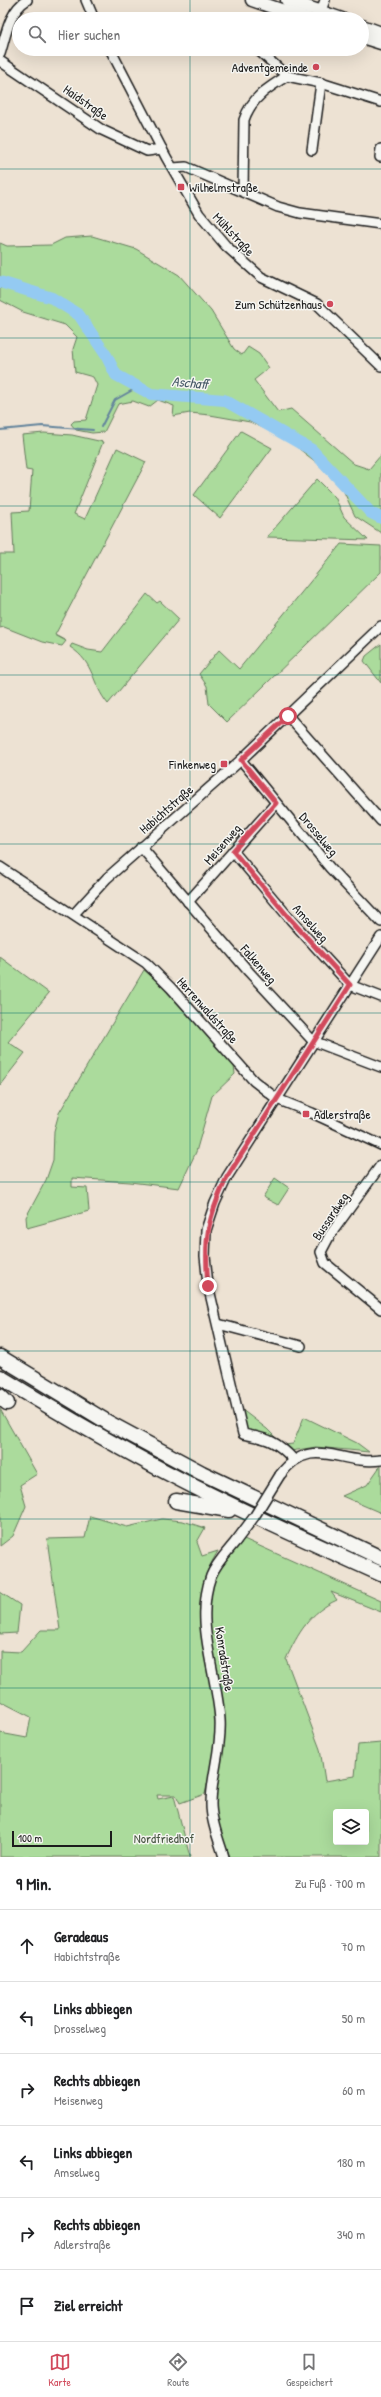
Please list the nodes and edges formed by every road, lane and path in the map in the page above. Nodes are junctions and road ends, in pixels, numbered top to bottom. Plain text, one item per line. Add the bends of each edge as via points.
1 (27, 0) edge
2 (86, 0) edge
3 (252, 0) edge
4 (287, 0) edge
5 (296, 0) edge
6 (321, 10) edge
7 (15, 12) edge
8 (91, 12) edge
9 (287, 12) edge
10 (12, 17) edge
11 (369, 29) edge
12 (381, 33) edge
13 (369, 39) edge
14 (381, 43) edge
15 (0, 54) edge
16 (114, 56) edge
17 (265, 56) edge
18 (0, 61) edge
19 (287, 76) junction
20 (321, 83) junction
21 (381, 102) edge
22 (162, 149) junction
23 (312, 150) dead end
24 (173, 168) junction
25 (243, 191) junction
26 (381, 224) edge
27 (381, 366) edge
28 (381, 626) edge
29 (288, 716) junction
30 (241, 760) junction
31 (276, 803) junction
32 (381, 821) edge
33 (141, 847) junction
34 (233, 851) junction
35 (0, 867) edge
36 (188, 902) junction
37 (74, 914) junction
38 (381, 922) edge
39 (381, 937) edge
40 (350, 985) junction
41 (381, 997) edge
42 (313, 1042) junction
43 (381, 1067) edge
44 (277, 1100) junction
45 (381, 1145) edge
46 (381, 1164) edge
47 (381, 1308) edge
48 (218, 1324) junction
49 (301, 1346) dead end
50 (0, 1357) edge
51 (0, 1376) edge
52 (294, 1460) junction
53 (381, 1460) edge
54 (176, 1501) dead end
55 (247, 1513) junction
56 (381, 1558) edge
57 (381, 1574) edge
58 (224, 1857) edge

1 - 7 street via 19,4
2 - 8 street
3 - 9 main road
4 - 5 street
4 - 6 main road
10 - 15 street
11 - 12 main road
13 - 14 main road
16 - 22 street, Mühlstraße
17 - 19 street
18 - 22 street, Haidstraße via 102,130 147,151
19 - 20 street
19 - 25 street via 266,90 247,110 244,120
20 - 21 street
20 - 23 street
22 - 24 street, Mühlstraße
24 - 25 street via 186,167
24 - 27 street, Mühlstraße via 199,214 242,263 261,277 317,304
25 - 26 street via 278,207 300,213
28 - 29 street, Habichtstraße
29 - 30 street, Habichtstraße
29 - 32 street
30 - 31 street, Drosselweg
30 - 33 street, Habichtstraße
31 - 34 street, Meisenweg
31 - 38 street, Drosselweg via 330,868
33 - 36 street, Falkenweg
33 - 37 street, Habichtstraße via 107,878
34 - 36 street, Meisenweg
34 - 40 street, Amselweg
35 - 37 street, Herrenwaldstraße
36 - 42 street, Falkenweg
37 - 44 street, Herrenwaldstraße via 146,963 254,1081
39 - 40 street
40 - 41 street, Amselweg
40 - 42 street
42 - 43 street, Falkenweg
42 - 44 street
44 - 45 street, Herrenwaldstraße
44 - 48 street via 227,1177 206,1230 208,1286
46 - 47 street, Bussardweg via 330,1235 321,1252 325,1263
48 - 49 street
48 - 52 street via 243,1434 281,1445
50 - 56 highway via 109,1423 202,1473
51 - 55 highway via 139,1458
52 - 53 street, Konradstraße via 307,1454 320,1453
52 - 58 street, Konradstraße, bridge via 280,1475 211,1576 207,1593 205,1631 220,1720 220,1739 211,1805 213,1822
54 - 55 highway
55 - 57 highway

